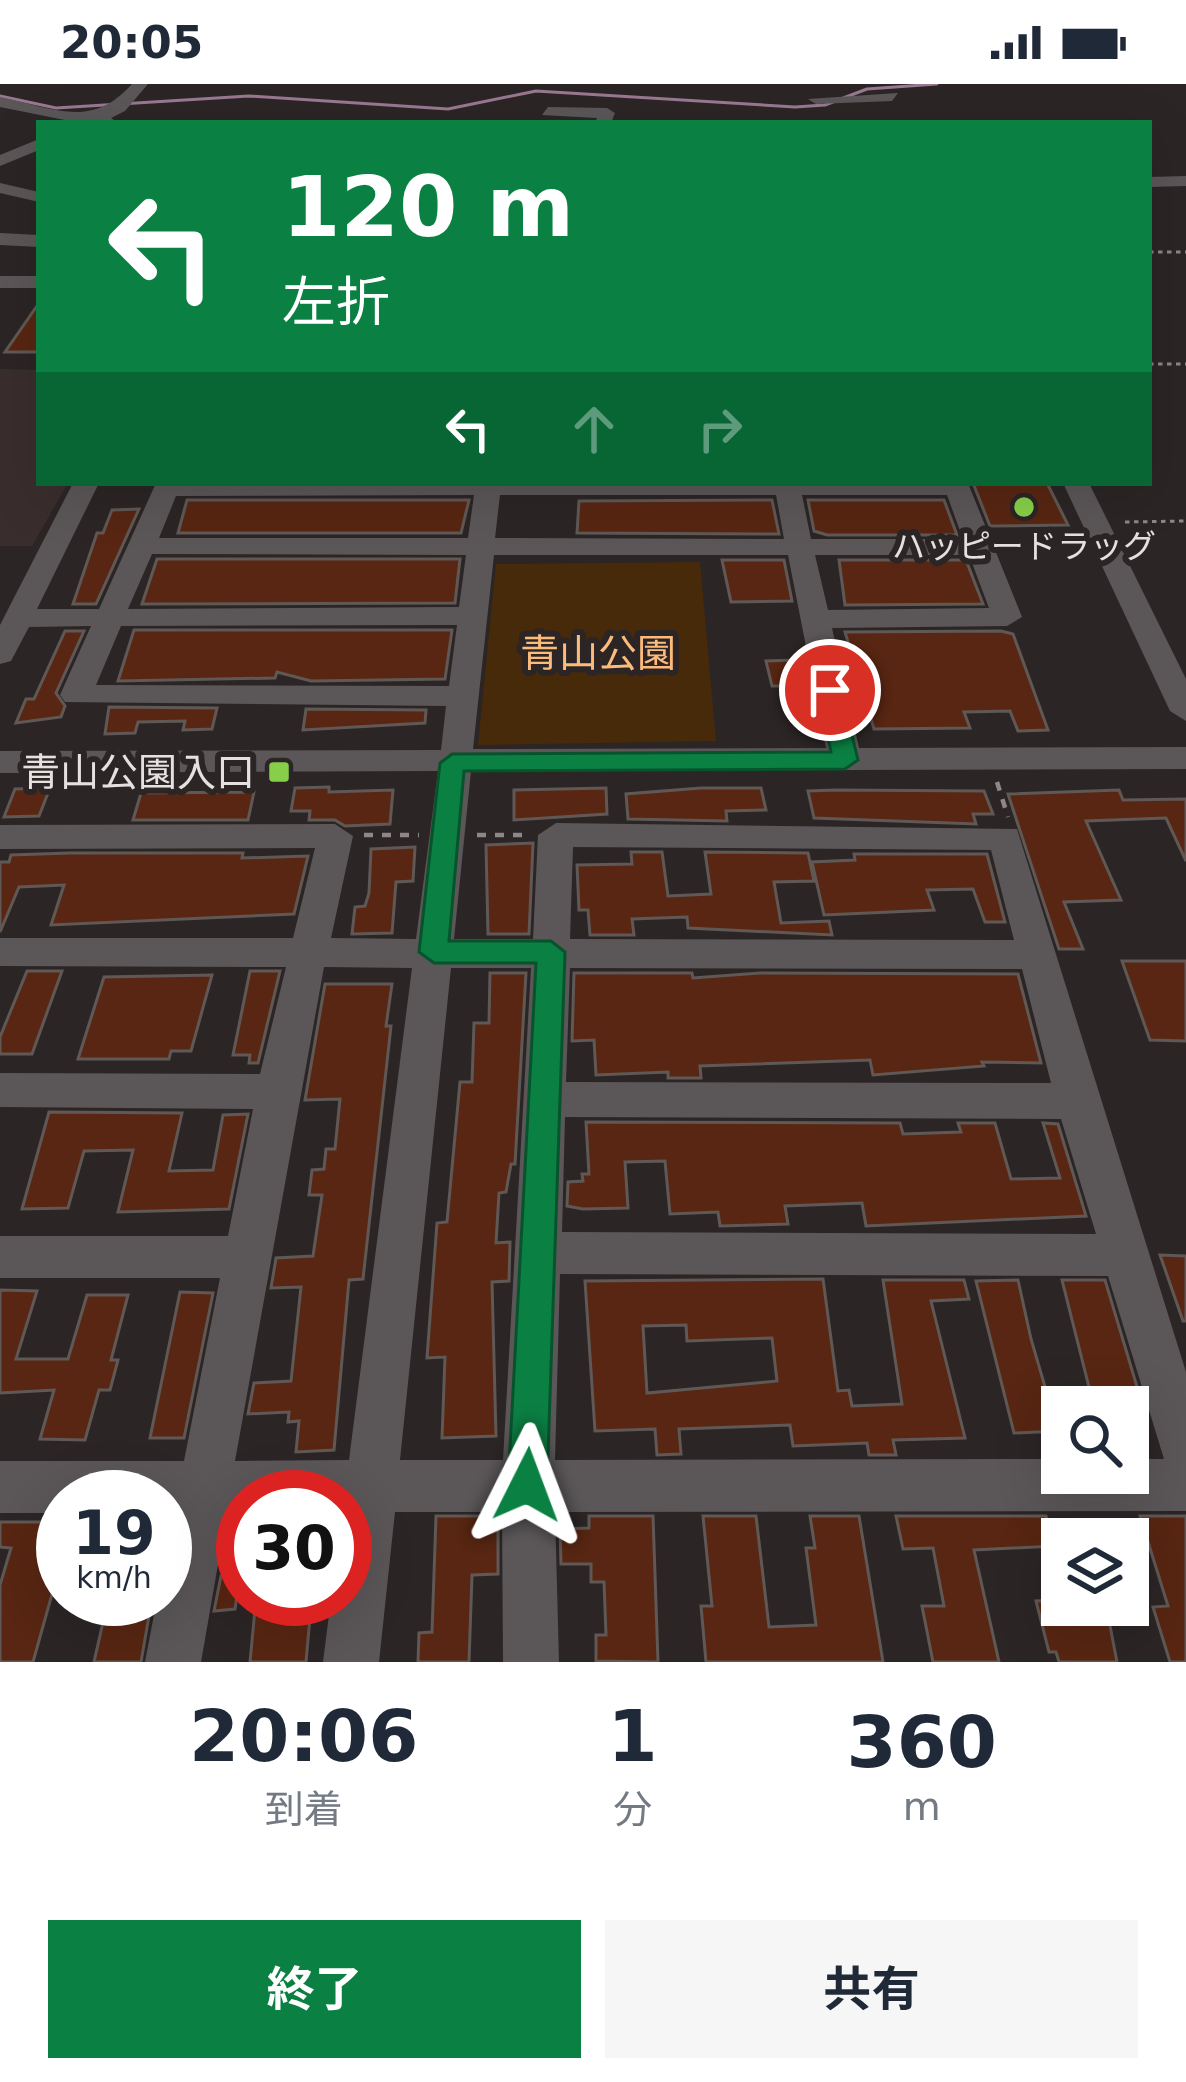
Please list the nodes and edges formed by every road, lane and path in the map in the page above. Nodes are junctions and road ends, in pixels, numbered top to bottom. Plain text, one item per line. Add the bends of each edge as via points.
1 (140, 84) edge
2 (892, 96) edge
3 (816, 100) dead end
4 (0, 102) edge
5 (548, 112) dead end
6 (88, 120) edge
7 (101, 120) edge
8 (604, 120) edge
9 (36, 145) edge
10 (0, 161) edge
11 (1186, 181) edge
12 (1152, 182) edge
13 (0, 188) edge
14 (36, 196) edge
15 (0, 239) edge
16 (36, 241) edge
17 (1152, 252) edge
18 (1186, 252) edge
19 (0, 282) edge
20 (36, 282) edge
21 (1152, 364) edge
22 (1186, 364) edge
23 (85, 486) edge
24 (168, 486) edge
25 (488, 486) edge
26 (786, 486) edge
27 (956, 486) edge
28 (1077, 486) edge
29 (1186, 521) edge
30 (1095, 522) junction
31 (142, 547) junction
32 (979, 547) junction
33 (482, 549) junction
34 (801, 549) junction
35 (472, 616) junction
36 (112, 617) junction
37 (20, 618) junction
38 (814, 619) junction
39 (0, 655) edge
40 (461, 696) junction
41 (1186, 711) edge
42 (1186, 758) edge
43 (845, 760) junction
44 (0, 762) edge
45 (452, 763) junction
46 (995, 776) dead end
47 (428, 834) dead end
48 (335, 836) junction
49 (465, 836) dead end
50 (556, 836) junction
51 (0, 837) edge
52 (1005, 838) junction
53 (313, 951) junction
54 (0, 952) edge
55 (434, 952) junction
56 (551, 952) junction
57 (1035, 955) junction
58 (0, 1090) edge
59 (278, 1092) junction
60 (544, 1099) junction
61 (1077, 1101) junction
62 (540, 1253) junction
63 (1126, 1255) junction
64 (0, 1257) edge
65 (247, 1257) junction
66 (1186, 1451) edge
67 (527, 1485) junction
68 (1186, 1485) edge
69 (205, 1486) junction
70 (373, 1486) junction
71 (0, 1487) edge
72 (172, 1662) edge
73 (351, 1662) edge
74 (531, 1662) edge

1 - 7 street
2 - 3 street
4 - 6 street
5 - 8 street via 607,113
9 - 10 street
11 - 12 street
13 - 14 street
15 - 16 street
17 - 18 path
19 - 20 street
21 - 22 path
23 - 37 street
24 - 31 street
25 - 33 street
26 - 34 street
27 - 32 street
28 - 30 street
29 - 30 path
30 - 41 street
31 - 33 street
31 - 36 street
32 - 34 street
32 - 38 street via 1007,617
33 - 34 street
33 - 35 street
34 - 38 street
35 - 36 street
35 - 40 street
36 - 37 street
36 - 40 street via 76,695
37 - 39 street
38 - 43 street
40 - 45 street
42 - 43 street
43 - 45 street
44 - 45 street
45 - 55 street
46 - 52 path via 1011,827
47 - 48 path
48 - 51 street
48 - 53 street
49 - 50 path
50 - 52 street
50 - 56 street
52 - 57 street
53 - 54 street
53 - 55 street
53 - 59 street
55 - 56 street
55 - 70 street
56 - 57 street
56 - 60 street
57 - 61 street
58 - 59 street
59 - 65 street
60 - 61 street
60 - 62 street
61 - 63 street
62 - 63 street
62 - 67 street
63 - 66 street
64 - 65 street
65 - 69 street
67 - 68 street
67 - 70 street
67 - 74 street
69 - 70 street
69 - 71 street
69 - 72 street
70 - 73 street

